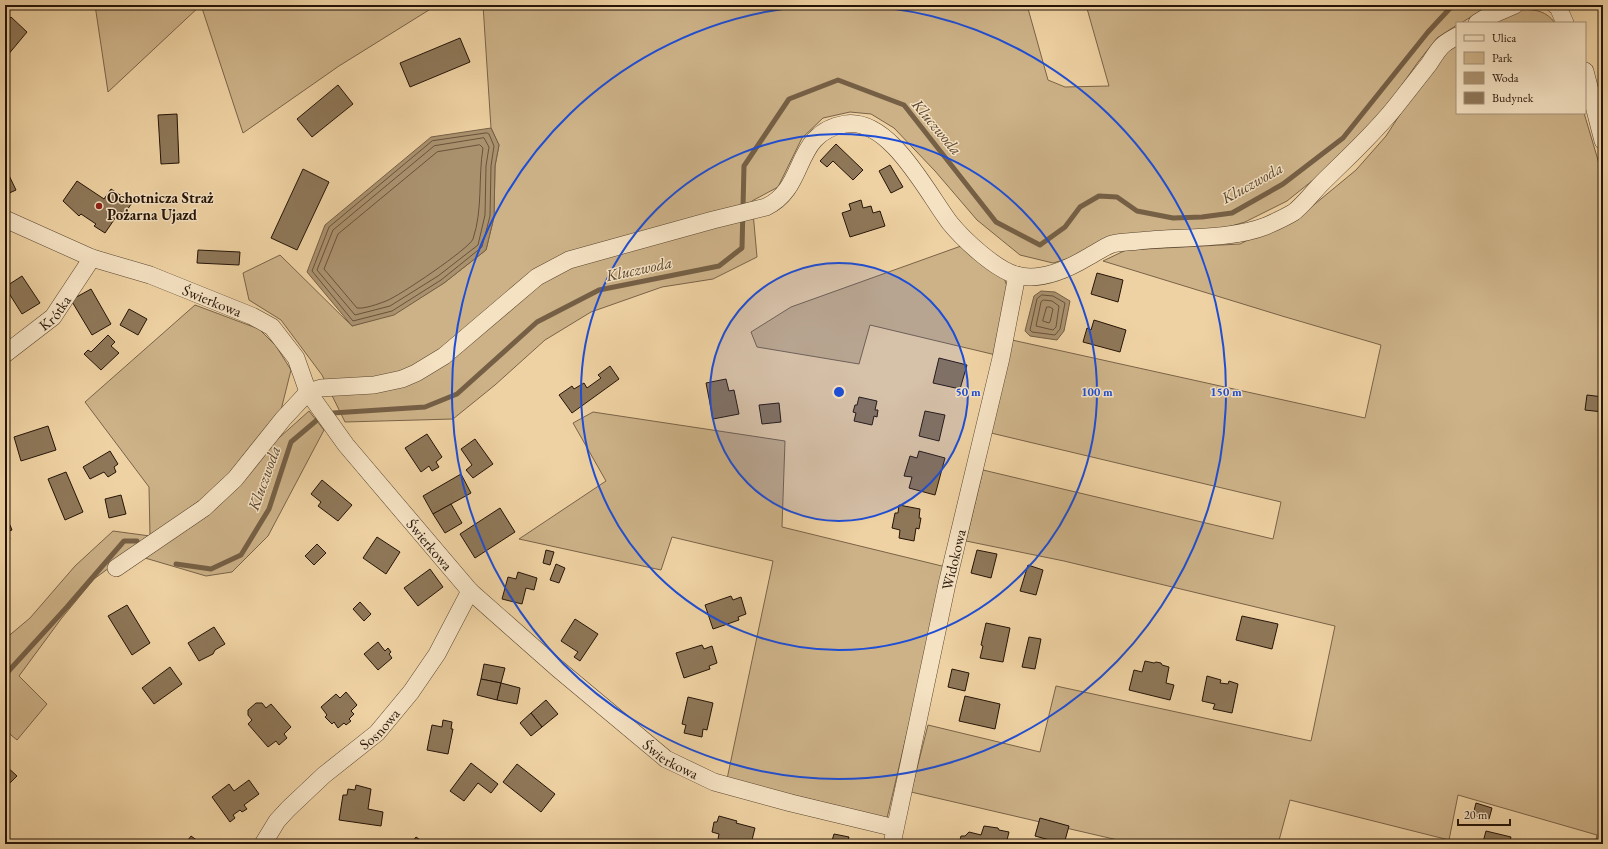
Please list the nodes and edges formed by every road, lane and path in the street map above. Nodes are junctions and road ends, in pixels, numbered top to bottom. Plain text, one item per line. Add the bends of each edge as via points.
1 (1515, 5) edge
2 (1555, 5) edge
3 (1479, 22) edge
4 (1566, 22) edge
5 (1456, 37) edge
6 (1586, 75) edge
7 (1603, 141) edge
8 (5, 219) edge
9 (92, 258) junction
10 (1017, 275) junction
11 (5, 354) edge
12 (308, 392) junction
13 (116, 568) dead end
14 (470, 591) junction
15 (893, 836) edge
16 (263, 844) edge

1 - 3 street
2 - 4 street
5 - 10 street via 1443,45 1387,118 1294,212 1265,226 1224,236 1112,244 1060,270 1039,276
6 - 7 street
8 - 9 street, Świerkowa
9 - 11 street, Krótka via 53,317
9 - 12 street, Świerkowa via 150,275 252,316 272,327 296,358
10 - 12 street via 997,264 966,240 950,223 917,173 885,137 868,127 847,124 828,128 812,141 789,188 774,204 569,260 537,277 444,356 416,373 374,385 321,388
10 - 15 street, Widokowa via 1001,358 947,584
12 - 13 street via 235,479 204,508
12 - 14 street, Świerkowa via 364,468
14 - 15 street, Świerkowa via 666,759 714,782
14 - 16 street, Sosnowa via 436,654 406,698 377,733 288,809

